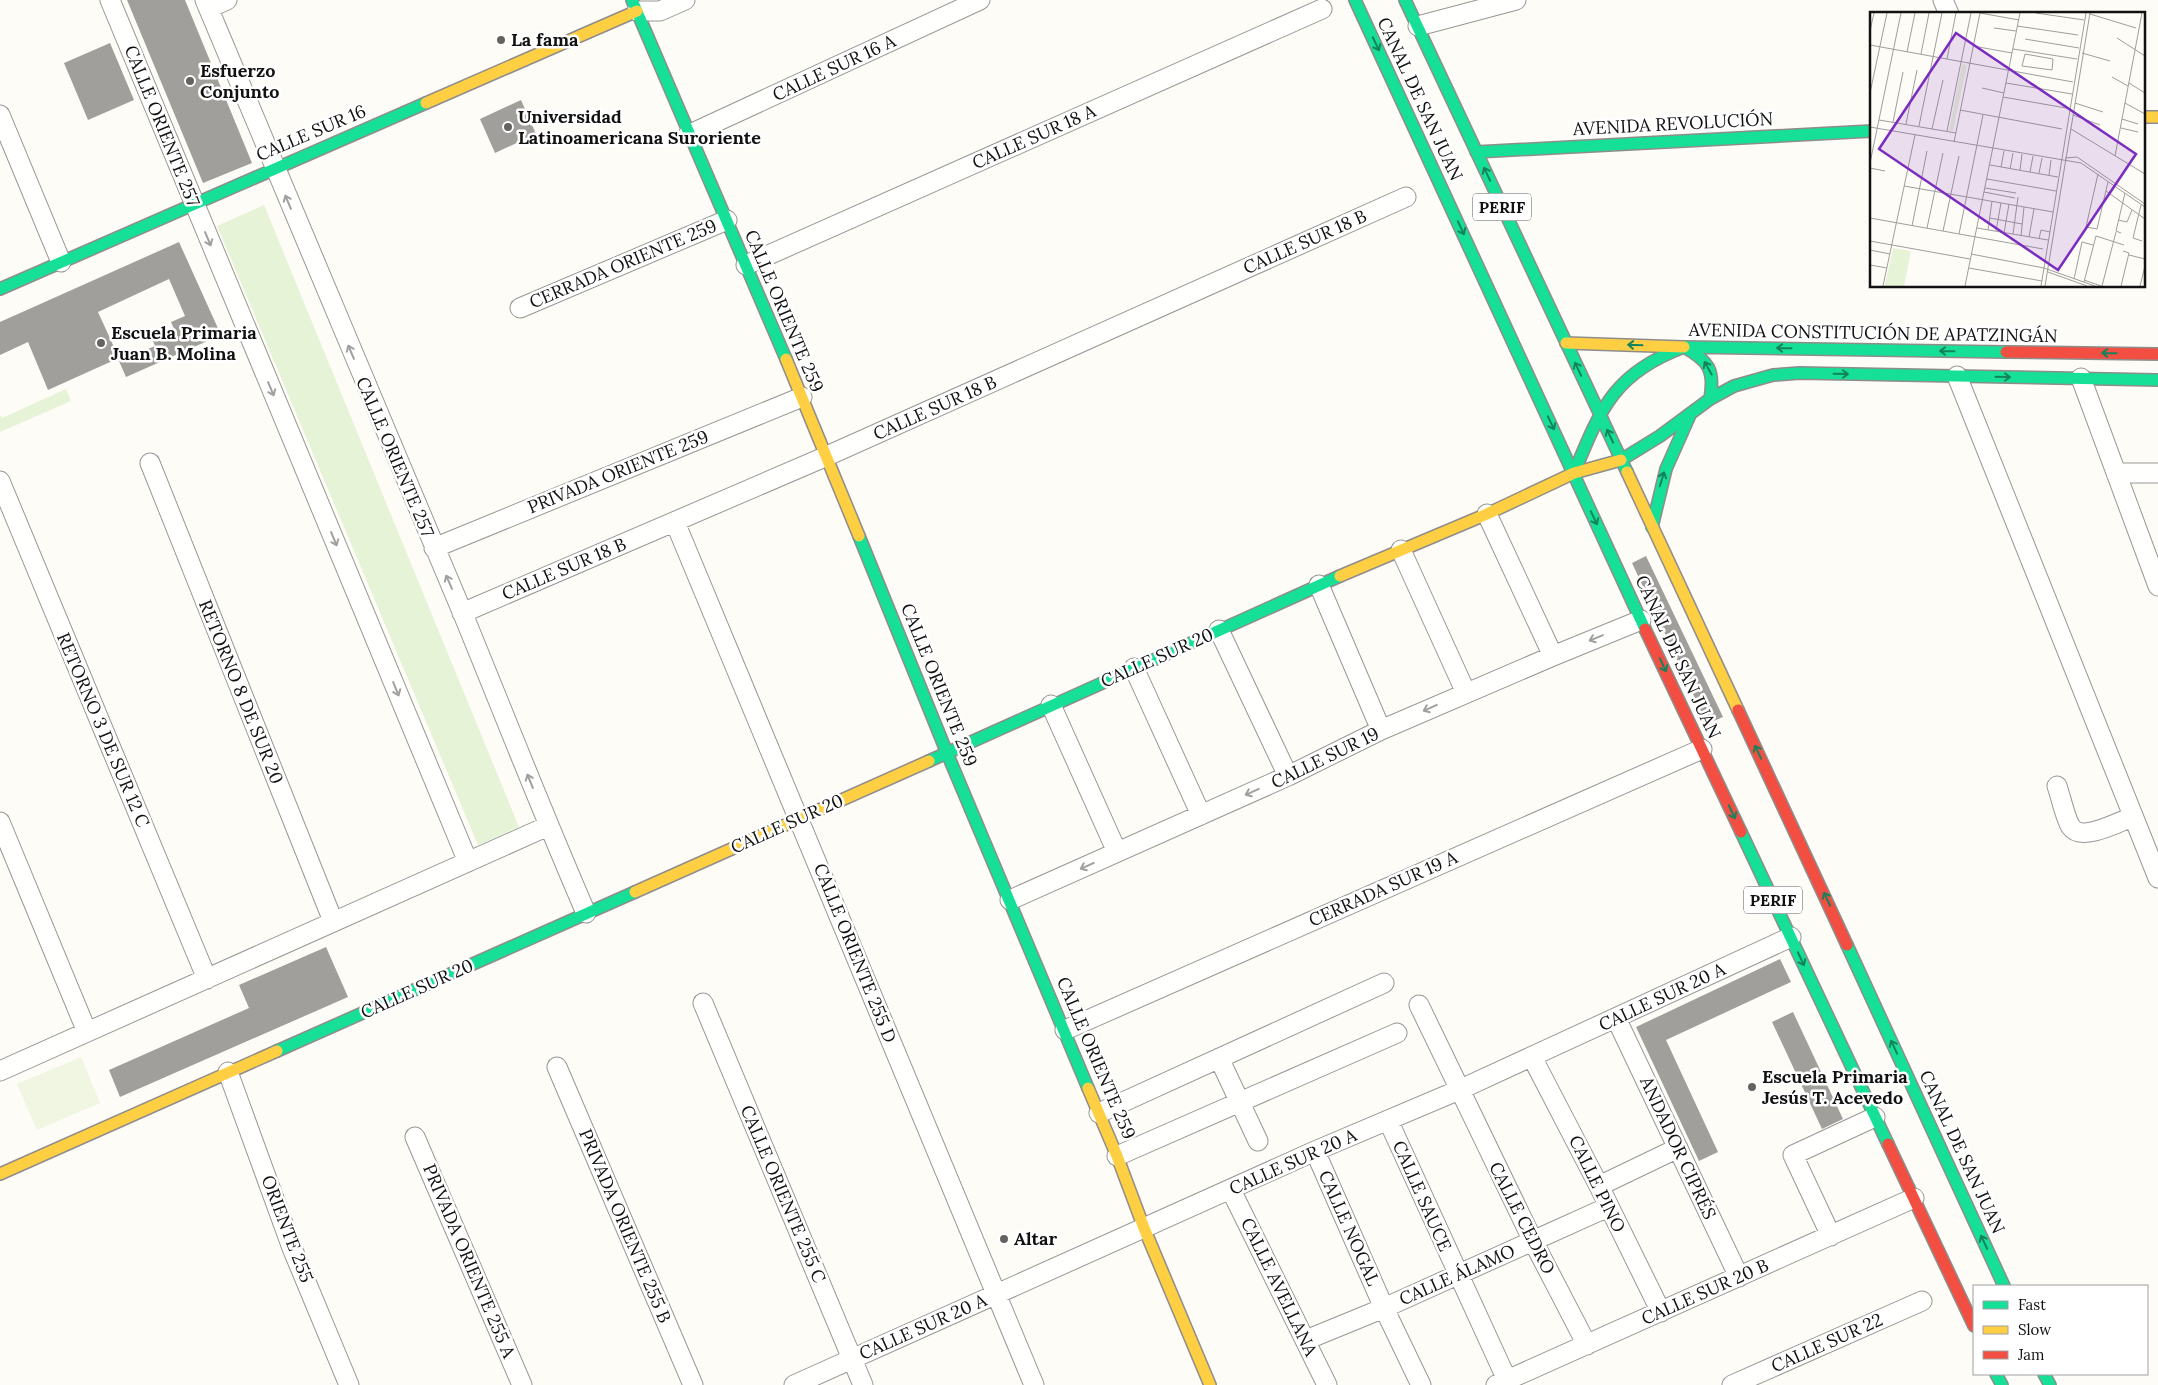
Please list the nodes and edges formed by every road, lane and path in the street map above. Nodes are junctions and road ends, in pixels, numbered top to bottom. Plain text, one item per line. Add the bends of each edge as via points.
1 (110, 0) edge
2 (227, 0) edge
3 (685, 0) edge
4 (980, 0) edge
5 (1355, 0) edge
6 (1405, 0) edge
7 (1516, 0) edge
8 (1943, 0) edge
9 (207, 4) edge
10 (634, 6) edge
11 (1322, 9) dead end
12 (1948, 12) edge
13 (1418, 26) junction
14 (0, 115) edge
15 (1870, 131) edge
16 (688, 136) junction
17 (1476, 152) junction
18 (274, 168) junction
19 (1406, 197) dead end
20 (194, 204) junction
21 (727, 220) junction
22 (61, 262) junction
23 (746, 264) junction
24 (0, 289) edge
25 (520, 308) dead end
26 (1566, 344) junction
27 (1684, 347) junction
28 (2158, 354) edge
29 (1957, 376) junction
30 (2081, 378) junction
31 (2158, 380) edge
32 (802, 397) junction
33 (1710, 399) junction
34 (1599, 413) junction
35 (1690, 415) junction
36 (827, 456) junction
37 (1621, 460) junction
38 (150, 463) dead end
39 (1574, 473) junction
40 (2116, 473) junction
41 (2158, 474) edge
42 (0, 481) edge
43 (1487, 514) junction
44 (675, 522) junction
45 (1652, 527) junction
46 (434, 548) junction
47 (1401, 550) junction
48 (1318, 585) junction
49 (2158, 586) edge
50 (462, 613) junction
51 (1642, 620) junction
52 (1220, 630) junction
53 (1552, 656) junction
54 (1134, 668) junction
55 (1466, 693) junction
56 (1051, 705) junction
57 (1381, 730) junction
58 (1702, 749) junction
59 (947, 753) junction
60 (1288, 776) junction
61 (2057, 786) dead end
62 (1201, 815) junction
63 (2132, 817) junction
64 (799, 818) junction
65 (0, 822) edge
66 (548, 826) junction
67 (1117, 852) junction
68 (468, 862) junction
69 (2158, 878) edge
70 (1010, 900) junction
71 (586, 913) junction
72 (333, 921) junction
73 (1791, 938) junction
74 (207, 979) junction
75 (1384, 983) dead end
76 (703, 1003) dead end
77 (1419, 1005) dead end
78 (1616, 1018) junction
79 (1064, 1030) junction
80 (87, 1032) junction
81 (1397, 1033) dead end
82 (1532, 1057) junction
83 (1219, 1058) junction
84 (557, 1067) dead end
85 (0, 1071) edge
86 (228, 1072) junction
87 (1459, 1090) junction
88 (1239, 1102) junction
89 (1099, 1113) junction
90 (1875, 1117) junction
91 (1388, 1120) junction
92 (415, 1137) dead end
93 (1258, 1141) dead end
94 (1678, 1148) junction
95 (1315, 1151) junction
96 (1118, 1156) junction
97 (0, 1174) edge
98 (1599, 1186) junction
99 (1231, 1190) junction
100 (1914, 1198) junction
101 (1608, 1207) junction
102 (1144, 1228) junction
103 (1831, 1236) junction
104 (1533, 1241) junction
105 (1457, 1274) junction
106 (1739, 1278) junction
107 (2004, 1285) edge
108 (997, 1293) junction
109 (1922, 1302) dead end
110 (1384, 1308) junction
111 (1661, 1312) junction
112 (1973, 1324) edge
113 (1306, 1340) junction
114 (1587, 1345) junction
115 (852, 1358) junction
116 (1501, 1382) edge
117 (349, 1385) edge
118 (522, 1385) edge
119 (693, 1385) edge
120 (794, 1385) edge
121 (863, 1385) edge
122 (1034, 1385) edge
123 (1210, 1385) edge
124 (1327, 1385) edge
125 (1422, 1385) edge
126 (1732, 1385) edge

1 - 20 street, CALLE ORIENTE 257
2 - 9 street
3 - 10 street via 660,11
4 - 16 street, CALLE SUR 16 A
5 -> 39 street, CANAL DE SAN JUAN / PERIF
6 - 13 street, CANAL DE SAN JUAN / PERIF
7 - 13 street
8 - 12 street
9 - 18 street, CALLE ORIENTE 257
10 - 16 street, CALLE ORIENTE 259
10 - 18 street, CALLE SUR 16
11 - 23 street, CALLE SUR 18 A
13 - 17 street, CANAL DE SAN JUAN / PERIF
14 - 22 street
15 - 17 street, AVENIDA REVOLUCIÓN
16 - 21 street, CALLE ORIENTE 259
26 -> 17 street, CANAL DE SAN JUAN / PERIF
18 - 20 street, CALLE SUR 16
46 -> 18 street, CALLE ORIENTE 257
19 - 36 street, CALLE SUR 18 B
20 - 22 street, CALLE SUR 16
20 -> 68 street, CALLE ORIENTE 257
21 - 23 street, CALLE ORIENTE 259
21 - 25 street, CERRADA ORIENTE 259
22 - 24 street, CALLE SUR 16
23 - 32 street, CALLE ORIENTE 259
27 -> 26 street
34 -> 26 street, CANAL DE SAN JUAN / PERIF
28 -> 27 street, AVENIDA CONSTITUCIÓN DE APATZINGÁN
33 -> 27 street via 1712,371 1702,357
27 - 34 street, AVENIDA CONSTITUCIÓN DE APATZINGÁN via 1651,361 1632,374
29 -> 30 street
33 -> 29 street via 1734,386 1773,374
29 - 63 street
30 - 31 street
30 - 40 street
32 - 36 street, CALLE ORIENTE 259
32 - 46 street, PRIVADA ORIENTE 259
33 - 35 street
37 -> 34 street, CANAL DE SAN JUAN / PERIF
34 - 39 street, AVENIDA CONSTITUCIÓN DE APATZINGÁN
35 - 37 street
45 -> 35 street via 1661,480
36 - 44 street, CALLE SUR 18 B
36 - 59 street, CALLE ORIENTE 259
37 - 39 street
37 - 45 street, CANAL DE SAN JUAN / PERIF
38 - 72 street, RETORNO 8 DE SUR 20
39 - 43 street, CALLE SUR 20
39 -> 51 street, CANAL DE SAN JUAN / PERIF
40 - 41 street
40 - 49 street
42 - 74 street, RETORNO 3 DE SUR 12 C
43 - 47 street, CALLE SUR 20
43 - 53 street
44 - 50 street, CALLE SUR 18 B
44 - 64 street, CALLE ORIENTE 255 D
107 -> 45 street, CANAL DE SAN JUAN / PERIF
50 -> 46 street, CALLE ORIENTE 257
47 - 48 street, CALLE SUR 20
47 - 55 street
48 - 52 street, CALLE SUR 20
48 - 57 street
66 -> 50 street, CALLE ORIENTE 257
51 -> 53 street, CALLE SUR 19
51 -> 58 street, CANAL DE SAN JUAN / PERIF
52 - 54 street, CALLE SUR 20
52 - 60 street
53 - 55 street, CALLE SUR 19
54 - 56 street, CALLE SUR 20
54 - 62 street
55 -> 57 street, CALLE SUR 19
56 - 59 street, CALLE SUR 20
56 - 67 street
57 - 60 street, CALLE SUR 19
58 -> 73 street, CANAL DE SAN JUAN / PERIF
58 - 79 street, CERRADA SUR 19 A
59 - 64 street, CALLE SUR 20
59 - 70 street, CALLE ORIENTE 259
60 -> 62 street, CALLE SUR 19
61 - 63 street via 2071,828 2079,833 2088,833
62 - 67 street, CALLE SUR 19
63 - 69 street
64 - 71 street, CALLE SUR 20
64 - 108 street, CALLE ORIENTE 255 D
65 - 80 street
66 - 68 street
66 - 71 street, CALLE ORIENTE 257
67 -> 70 street, CALLE SUR 19
68 - 72 street
70 - 79 street, CALLE ORIENTE 259
71 - 86 street, CALLE SUR 20
72 - 74 street
73 - 78 street, CALLE SUR 20 A
73 -> 90 street, CANAL DE SAN JUAN / PERIF
74 - 80 street
75 - 83 street
76 - 115 street, CALLE ORIENTE 255 C
77 - 87 street, CALLE CEDRO
78 - 82 street, CALLE SUR 20 A
78 - 94 street, ANDADOR CIPRÉS
79 - 89 street, CALLE ORIENTE 259
80 - 85 street
81 - 88 street
82 - 87 street, CALLE SUR 20 A
82 - 98 street, CALLE PINO
83 - 88 street
83 - 89 street
84 - 119 street, PRIVADA ORIENTE 255 B
86 - 97 street, CALLE SUR 20
86 - 117 street, ORIENTE 255 via 292,1248
87 - 91 street, CALLE SUR 20 A
87 - 104 street, CALLE CEDRO
88 - 93 street
88 - 96 street
89 - 96 street, CALLE ORIENTE 259
90 - 100 street, CANAL DE SAN JUAN / PERIF
90 - 103 street via 1794,1155
91 - 95 street, CALLE SUR 20 A
91 - 105 street, CALLE SAUCE
92 - 118 street, PRIVADA ORIENTE 255 A
94 - 98 street
94 - 106 street, ANDADOR CIPRÉS
95 - 99 street, CALLE SUR 20 A
95 - 110 street, CALLE NOGAL
96 - 102 street, CALLE ORIENTE 259
98 - 101 street, CALLE PINO
99 - 102 street, CALLE SUR 20 A
99 - 113 street, CALLE AVELLANA
100 - 103 street, CALLE SUR 20 B
100 - 112 street, CANAL DE SAN JUAN / PERIF
101 - 104 street, CALLE ÁLAMO
101 - 111 street, CALLE PINO
102 - 108 street, CALLE SUR 20 A
102 - 123 street, CALLE ORIENTE 259
103 - 106 street, CALLE SUR 20 B
104 - 105 street, CALLE ÁLAMO
104 - 114 street, CALLE CEDRO
105 - 110 street, CALLE ÁLAMO
105 - 116 street, CALLE SAUCE
106 - 111 street, CALLE SUR 20 B
108 - 115 street, CALLE SUR 20 A
108 - 122 street, CALLE ORIENTE 255 D
109 - 126 street, CALLE SUR 22
110 - 113 street, CALLE ÁLAMO
110 - 125 street, CALLE NOGAL
111 - 114 street, CALLE SUR 20 B
113 - 124 street, CALLE AVELLANA
114 - 116 street, CALLE SUR 20 B
115 - 120 street, CALLE SUR 20 A
115 - 121 street, CALLE ORIENTE 255 C

